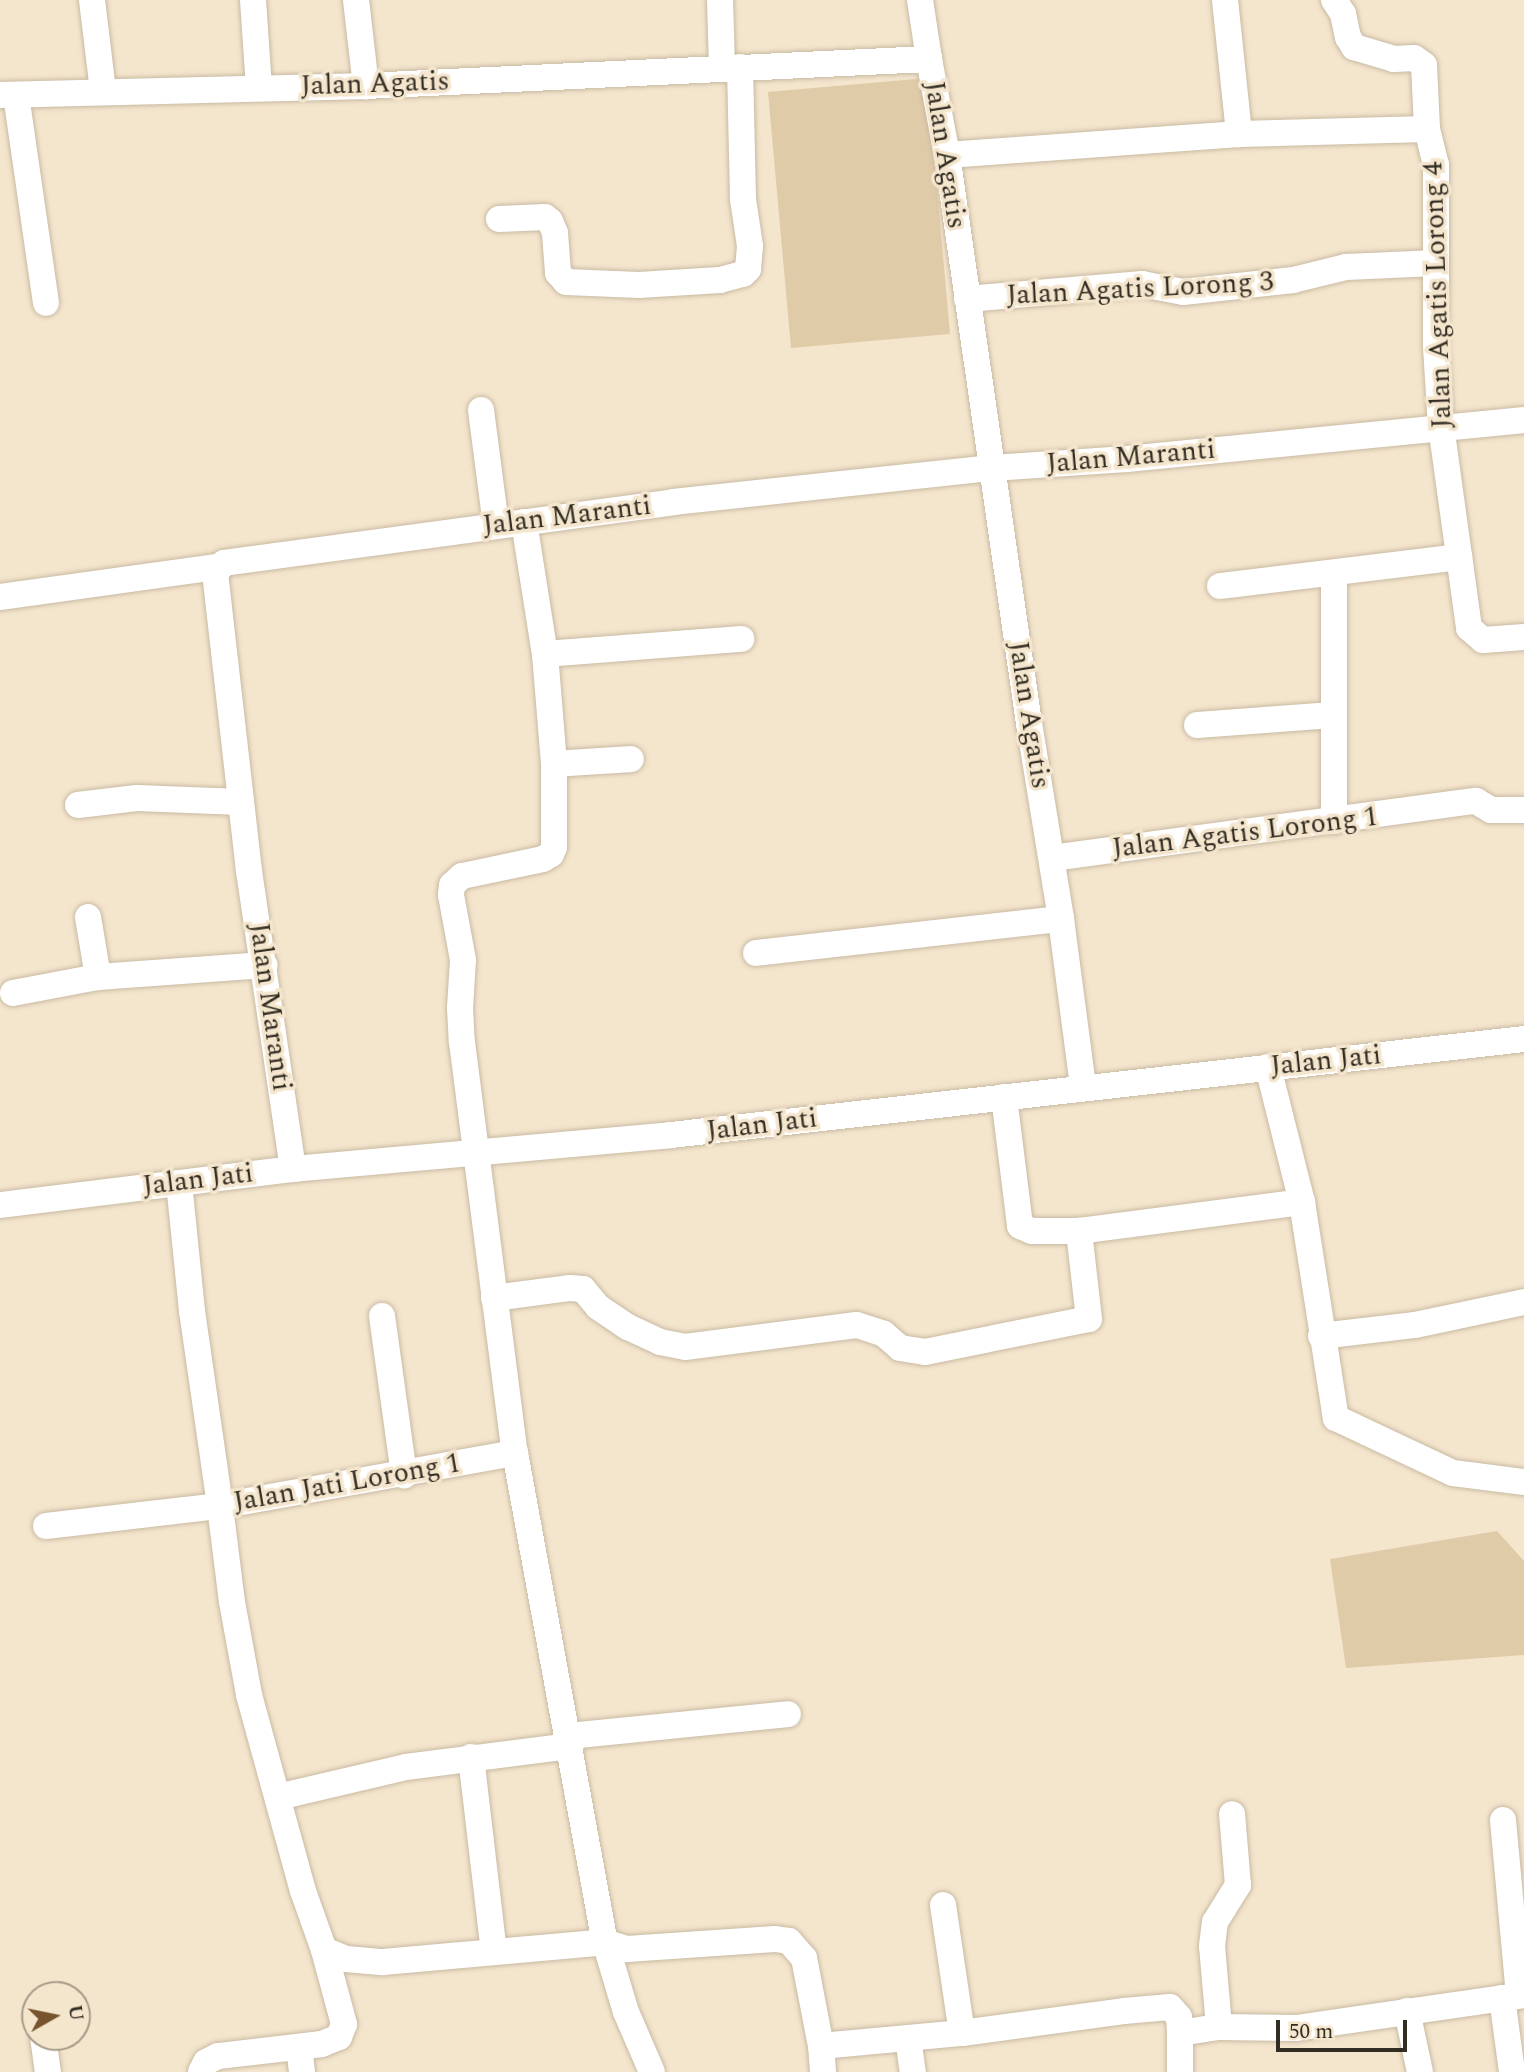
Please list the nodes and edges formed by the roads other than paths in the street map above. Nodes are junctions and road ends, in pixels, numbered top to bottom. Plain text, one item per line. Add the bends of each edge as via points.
1 (93, 0) edge
2 (253, 0) edge
3 (356, 0) edge
4 (720, 0) edge
5 (920, 0) edge
6 (1225, 0) edge
7 (1334, 0) edge
8 (929, 59) junction
9 (731, 67) junction
10 (366, 86) junction
11 (259, 88) junction
12 (103, 91) junction
13 (8, 95) edge
14 (1427, 129) junction
15 (1239, 134) junction
16 (947, 155) junction
17 (499, 219) dead end
18 (1436, 263) junction
19 (967, 299) junction
20 (46, 303) dead end
21 (481, 410) dead end
22 (1524, 420) edge
23 (1441, 426) junction
24 (992, 468) junction
25 (524, 522) junction
26 (496, 525) junction
27 (1459, 557) junction
28 (217, 567) junction
29 (1334, 573) junction
30 (1220, 586) dead end
31 (0, 597) edge
32 (1524, 637) edge
33 (741, 639) dead end
34 (545, 654) junction
35 (1333, 715) junction
36 (1197, 726) dead end
37 (631, 759) dead end
38 (554, 765) junction
39 (241, 802) junction
40 (79, 805) dead end
41 (1524, 810) edge
42 (1334, 821) junction
43 (1052, 858) junction
44 (88, 918) dead end
45 (1061, 919) junction
46 (756, 953) dead end
47 (265, 965) junction
48 (98, 977) junction
49 (13, 993) dead end
50 (1524, 1039) edge
51 (1268, 1067) junction
52 (1083, 1087) junction
53 (1004, 1097) junction
54 (477, 1152) junction
55 (293, 1169) junction
56 (179, 1183) junction
57 (1302, 1202) junction
58 (0, 1205) edge
59 (1079, 1231) junction
60 (494, 1298) junction
61 (1524, 1302) edge
62 (382, 1316) dead end
63 (1321, 1336) junction
64 (515, 1453) junction
65 (404, 1475) junction
66 (1524, 1482) edge
67 (220, 1506) junction
68 (46, 1526) dead end
69 (788, 1714) dead end
70 (570, 1741) junction
71 (471, 1757) junction
72 (278, 1797) junction
73 (1231, 1814) dead end
74 (1503, 1821) dead end
75 (943, 1905) dead end
76 (605, 1942) junction
77 (324, 1950) junction
78 (494, 1952) junction
79 (1515, 1996) edge
80 (1407, 2011) junction
81 (1219, 2027) junction
82 (962, 2033) junction
83 (1180, 2033) junction
84 (908, 2038) junction
85 (45, 2051) edge
86 (300, 2059) edge
87 (822, 2059) edge
88 (48, 2072) edge
89 (201, 2072) edge
90 (652, 2072) edge
91 (913, 2072) edge
92 (1180, 2072) edge
93 (1420, 2072) edge
94 (1512, 2072) edge

1 - 12 street
2 - 11 street
3 - 10 street
4 - 9 street
5 - 8 street
6 - 15 street
7 - 14 street via 1354,47 1394,59 1414,58 1424,65
8 - 9 street, Jalan Agatis
8 - 16 street, Jalan Agatis
9 - 10 street, Jalan Agatis
9 - 17 street via 750,246 748,270 743,274 720,280 639,285 566,282 558,273 550,221 544,217
10 - 11 street, Jalan Agatis
11 - 12 street, Jalan Agatis
12 - 13 street, Jalan Agatis
13 - 20 street
14 - 15 street, Jalan Agatis Lorong 4
14 - 18 street, Jalan Agatis Lorong 4 via 1436,164
15 - 16 street, Jalan Agatis Lorong 4
16 - 19 street, Jalan Agatis
18 - 19 street, Jalan Agatis Lorong 3 via 1346,267 1293,280 1183,292 1142,284
18 - 23 street, Jalan Agatis Lorong 4
19 - 24 street, Jalan Agatis
21 - 26 street
22 - 23 street, Jalan Maranti
23 - 24 street, Jalan Maranti via 1127,459
23 - 27 street, Jalan Agatis Lorong 4
24 - 25 street, Jalan Maranti
24 - 43 street, Jalan Agatis
25 - 26 street, Jalan Maranti
25 - 34 street
26 - 28 street, Jalan Maranti
27 - 29 street
27 - 32 street, Jalan Agatis Lorong 4 via 1469,628 1474,635 1483,640
28 - 31 street
28 - 39 street, Jalan Maranti
29 - 30 street
29 - 35 street
33 - 34 street
34 - 38 street
35 - 36 street
35 - 42 street
37 - 38 street
38 - 54 street via 556,829 551,855 462,876 452,885 463,960 462,1042
39 - 40 street via 137,798
39 - 47 street, Jalan Maranti
41 - 42 street, Jalan Agatis Lorong 1 via 1491,810 1480,801
42 - 43 street, Jalan Agatis Lorong 1
43 - 45 street, Jalan Agatis
44 - 48 street
45 - 46 street
45 - 52 street, Jalan Agatis
47 - 48 street
47 - 55 street, Jalan Maranti
48 - 49 street
50 - 51 street, Jalan Jati
51 - 52 street, Jalan Jati
51 - 57 street
52 - 53 street, Jalan Jati
53 - 54 street, Jalan Jati
53 - 59 street via 1020,1226 1032,1231
54 - 55 street, Jalan Jati
54 - 60 street
55 - 56 street, Jalan Jati
56 - 58 street, Jalan Jati
56 - 67 street, Jalan Jati Lorong 1 via 191,1311
57 - 59 street
57 - 63 street
59 - 60 street via 1089,1319 925,1352 900,1348 871,1327 857,1325 685,1348 628,1327 598,1307 583,1289
60 - 64 street
61 - 63 street via 1415,1325
62 - 65 street
63 - 66 street via 1336,1418 1453,1473
64 - 65 street, Jalan Jati Lorong 1
64 - 70 street
65 - 67 street, Jalan Jati Lorong 1
67 - 68 street
67 - 72 street via 249,1695
69 - 70 street
70 - 71 street
70 - 76 street
71 - 72 street via 407,1766
71 - 78 street
72 - 77 street
73 - 81 street via 1238,1885 1215,1922 1212,1946
74 - 79 street
75 - 82 street
76 - 78 street
76 - 87 street via 627,1949 789,1941 804,1958
76 - 90 street via 626,2012
77 - 78 street via 346,1959 383,1962
77 - 86 street via 344,2024 339,2037
79 - 80 street
79 - 94 street
80 - 81 street via 1296,2028
80 - 93 street
81 - 83 street
82 - 83 street via 1166,2006 1179,2017
82 - 84 street
83 - 92 street
84 - 87 street
84 - 91 street
85 - 88 street
86 - 89 street via 218,2056 205,2062

